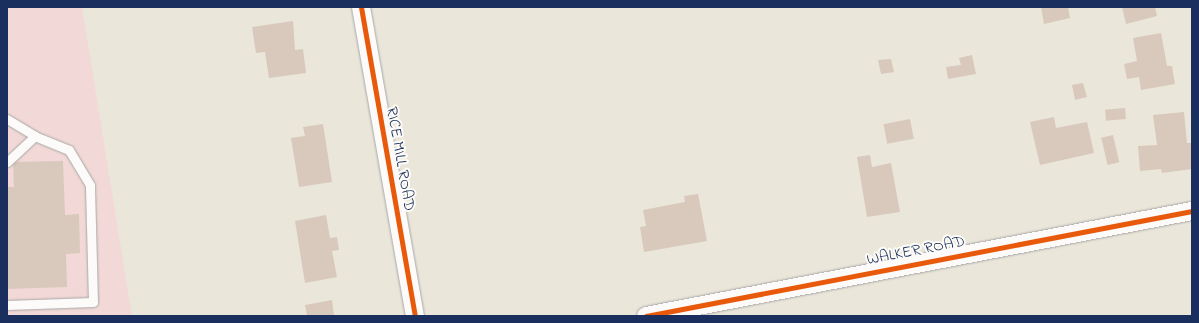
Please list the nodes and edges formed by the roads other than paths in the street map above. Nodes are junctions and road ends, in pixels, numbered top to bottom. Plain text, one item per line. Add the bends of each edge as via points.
1 (361, 7) edge
2 (7, 119) edge
3 (36, 136) junction
4 (7, 162) edge
5 (1192, 211) edge
6 (7, 305) edge
7 (415, 316) edge
8 (646, 316) edge

1 - 7 street, RICE MILL ROAD
2 - 3 lane
3 - 4 lane
3 - 6 lane via 69,150 90,185 93,302
5 - 8 street, WALKER ROAD

